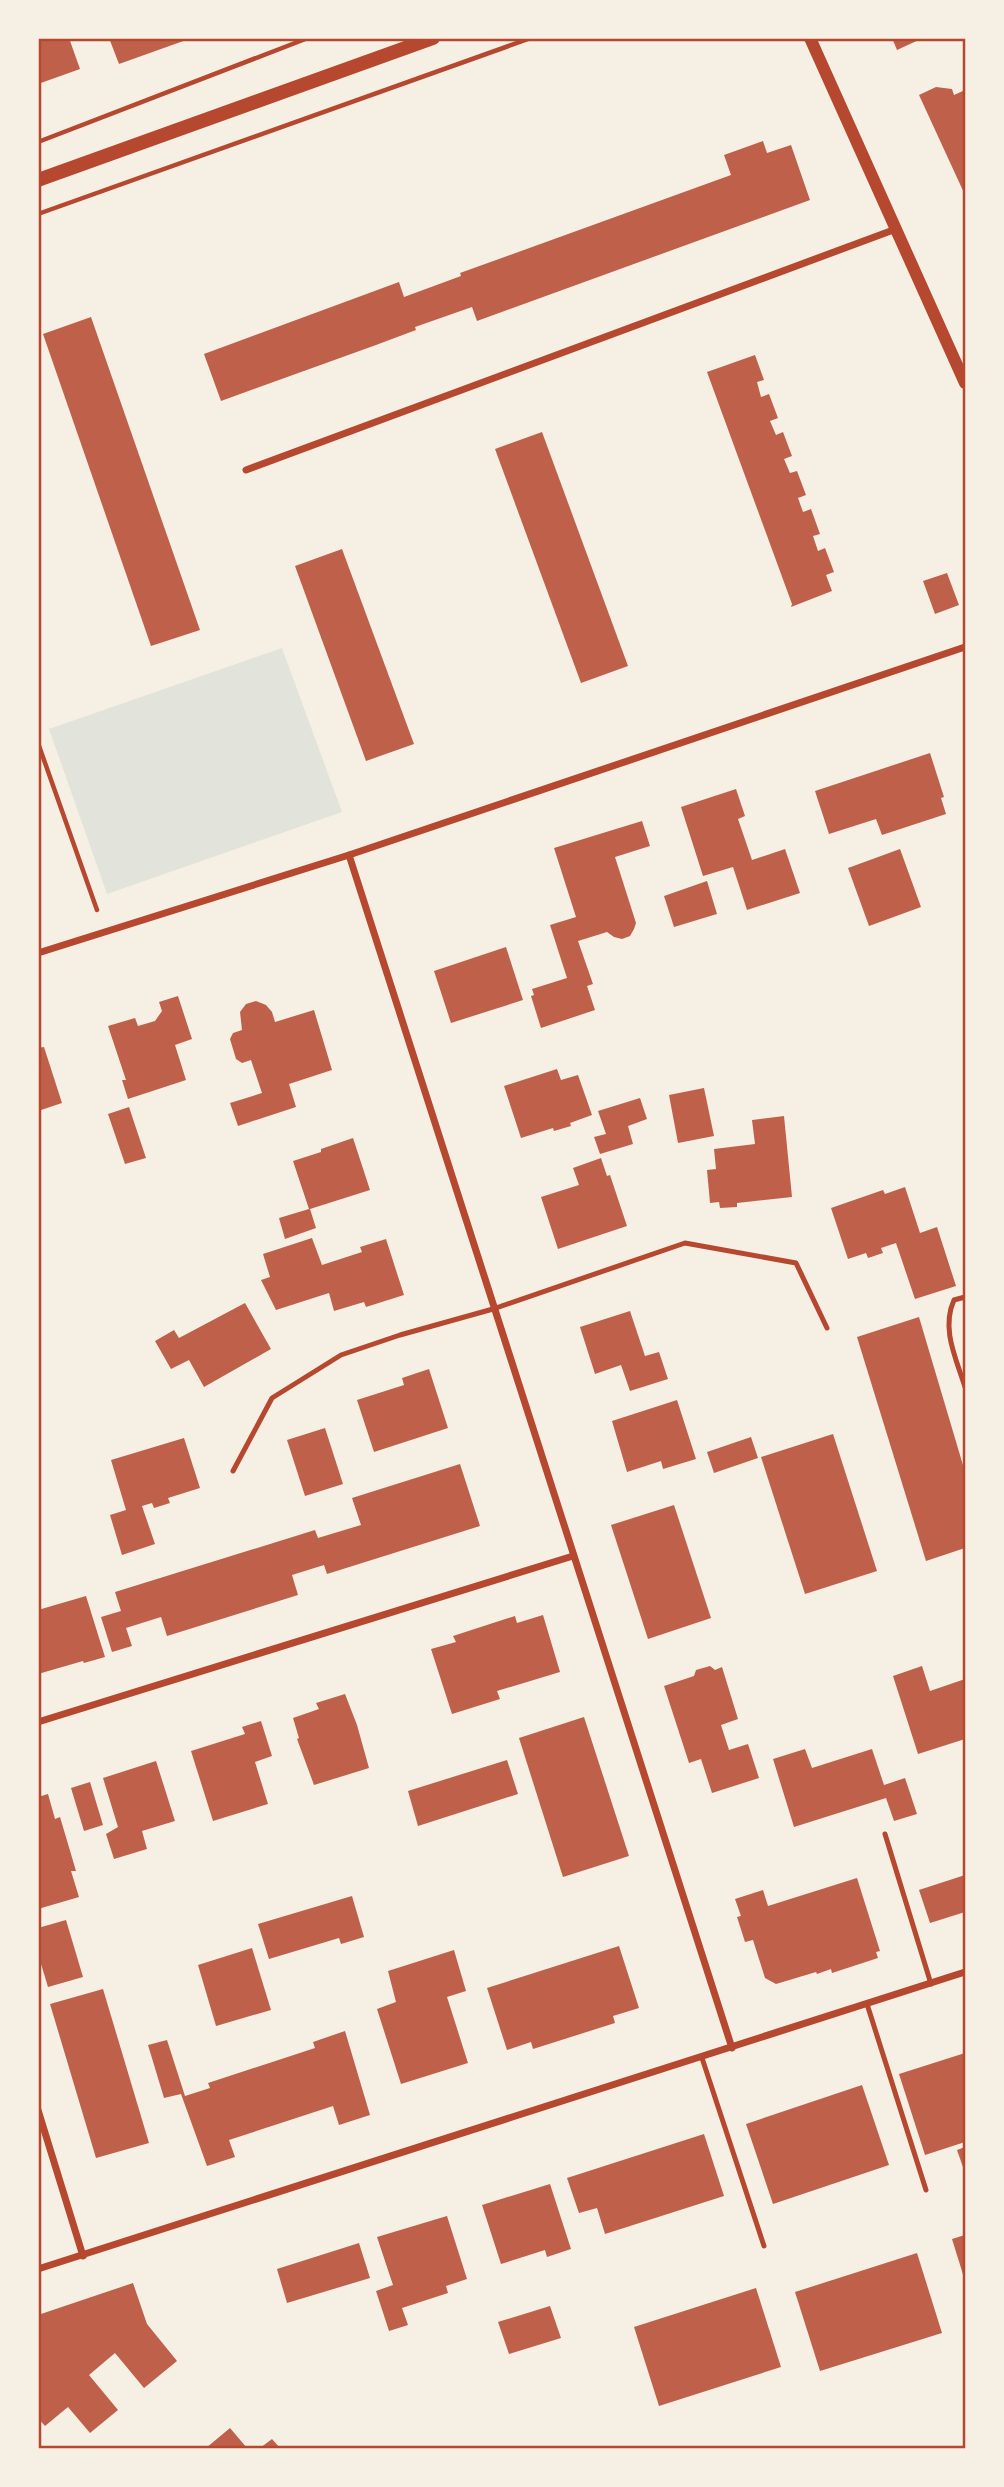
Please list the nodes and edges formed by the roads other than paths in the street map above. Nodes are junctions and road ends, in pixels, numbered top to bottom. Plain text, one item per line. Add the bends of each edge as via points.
1 (433, 38) edge
2 (810, 38) edge
3 (38, 180) edge
4 (897, 228) junction
5 (965, 383) edge
6 (246, 470) dead end
7 (965, 647) edge
8 (349, 855) junction
9 (38, 953) edge
10 (965, 1297) edge
11 (493, 1309) junction
12 (827, 1328) dead end
13 (965, 1387) edge
14 (233, 1471) dead end
15 (573, 1556) junction
16 (38, 1722) edge
17 (885, 1834) dead end
18 (965, 1972) edge
19 (931, 1984) junction
20 (867, 2004) junction
21 (732, 2048) junction
22 (702, 2058) junction
23 (38, 2110) edge
24 (926, 2190) dead end
25 (764, 2246) dead end
26 (83, 2256) junction
27 (38, 2269) edge

1 - 3 main road
2 - 4 street
4 - 5 street
4 - 6 street
7 - 8 street
8 - 9 street
8 - 11 street
10 - 13 lane via 954,1300 948,1331
11 - 12 lane via 685,1243 796,1263
11 - 14 lane via 341,1355 272,1398
11 - 15 street
15 - 16 street
15 - 21 street
17 - 19 lane
18 - 19 street
19 - 20 street
20 - 21 street
20 - 24 lane
21 - 22 street
22 - 25 lane
22 - 26 street
23 - 26 street
26 - 27 street

